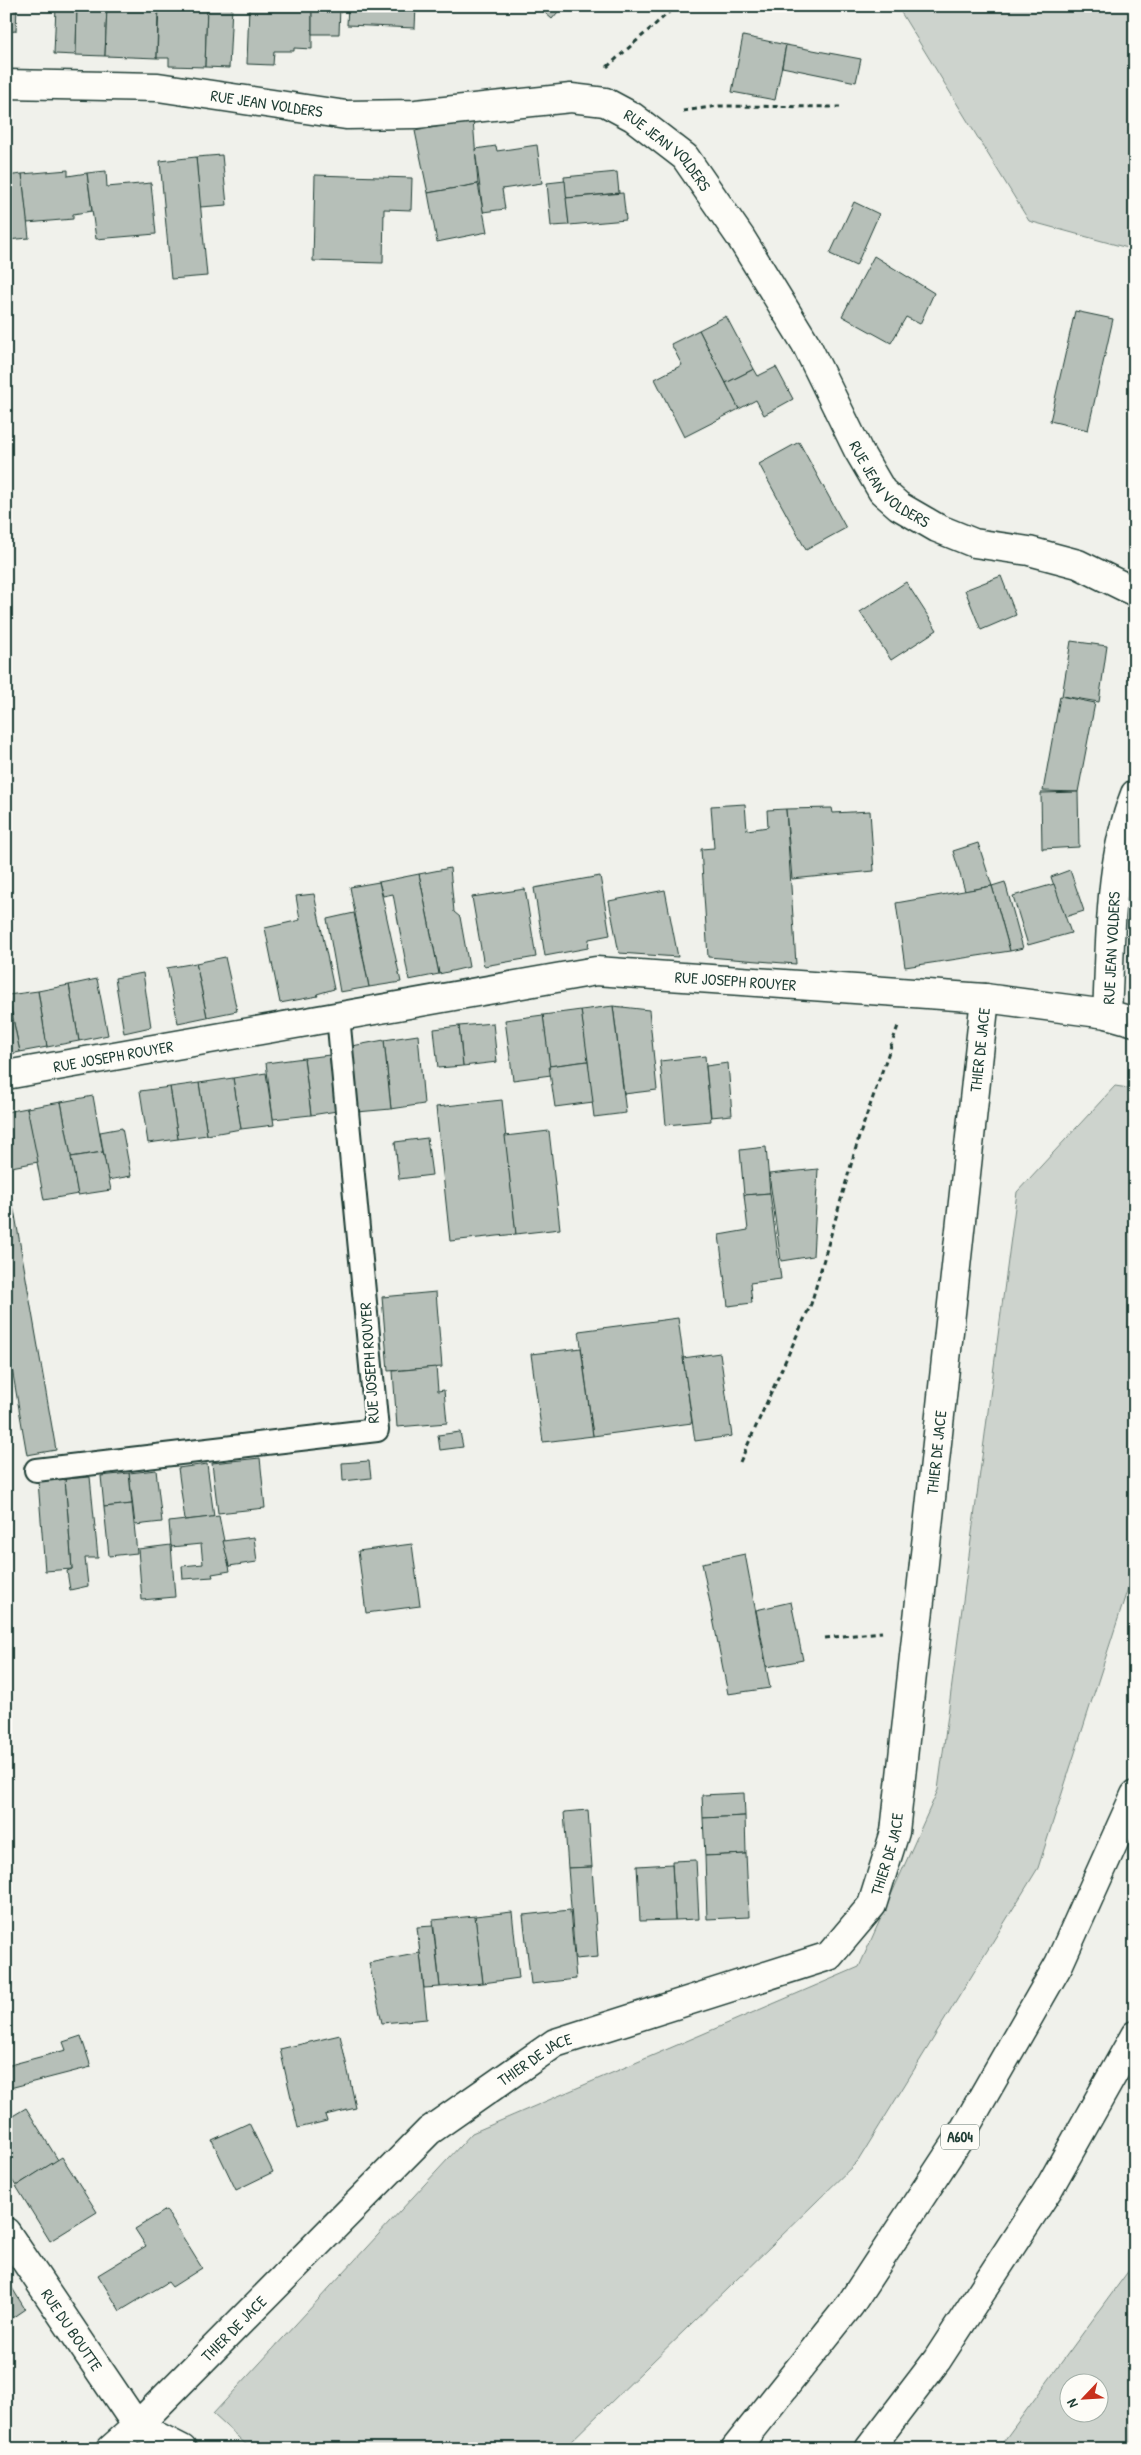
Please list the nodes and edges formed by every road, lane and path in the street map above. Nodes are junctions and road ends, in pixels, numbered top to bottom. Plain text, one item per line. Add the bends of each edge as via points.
1 (676, 6) edge
2 (6, 84) edge
3 (570, 98) junction
4 (840, 107) dead end
5 (633, 117) junction
6 (1135, 592) edge
7 (1135, 794) edge
8 (910, 993) junction
9 (985, 998) junction
10 (1107, 1014) junction
11 (338, 1016) junction
12 (1135, 1022) edge
13 (6, 1075) edge
14 (740, 1462) dead end
15 (36, 1470) dead end
16 (917, 1628) junction
17 (825, 1638) dead end
18 (1135, 1795) edge
19 (1135, 2035) edge
20 (6, 2232) edge
21 (136, 2426) junction
22 (111, 2449) edge
23 (182, 2449) edge
24 (735, 2449) edge
25 (869, 2449) edge

1 - 3 path
2 - 3 main road, RUE JEAN VOLDERS via 158,87 346,115 416,114
3 - 5 main road, RUE JEAN VOLDERS via 605,102
4 - 5 path via 720,106
5 - 6 main road, RUE JEAN VOLDERS via 684,157 741,238 806,344 882,491 898,506 937,528 974,543 1029,551 1078,564
7 - 10 main road, RUE JEAN VOLDERS via 1115,874
8 - 9 main road, RUE JOSEPH ROUYER
8 - 11 main road, RUE JOSEPH ROUYER via 596,971
8 - 14 path via 859,1137 811,1304
9 - 10 main road, RUE JOSEPH ROUYER
9 - 16 main road, THIER DE JACE
10 - 12 main road, RUE JOSEPH ROUYER
11 - 13 main road, RUE JOSEPH ROUYER
11 - 15 lane, RUE JOSEPH ROUYER via 377,1430
16 - 17 path
16 - 21 main road, THIER DE JACE via 895,1832 872,1905 829,1956 555,2042 429,2131
18 - 24 main road, A604 via 1059,1964 957,2142 850,2305
19 - 25 main road via 1049,2188 936,2360
20 - 21 main road, RUE DU BOUTTE
21 - 22 main road, THIER DE JACE
21 - 23 main road

